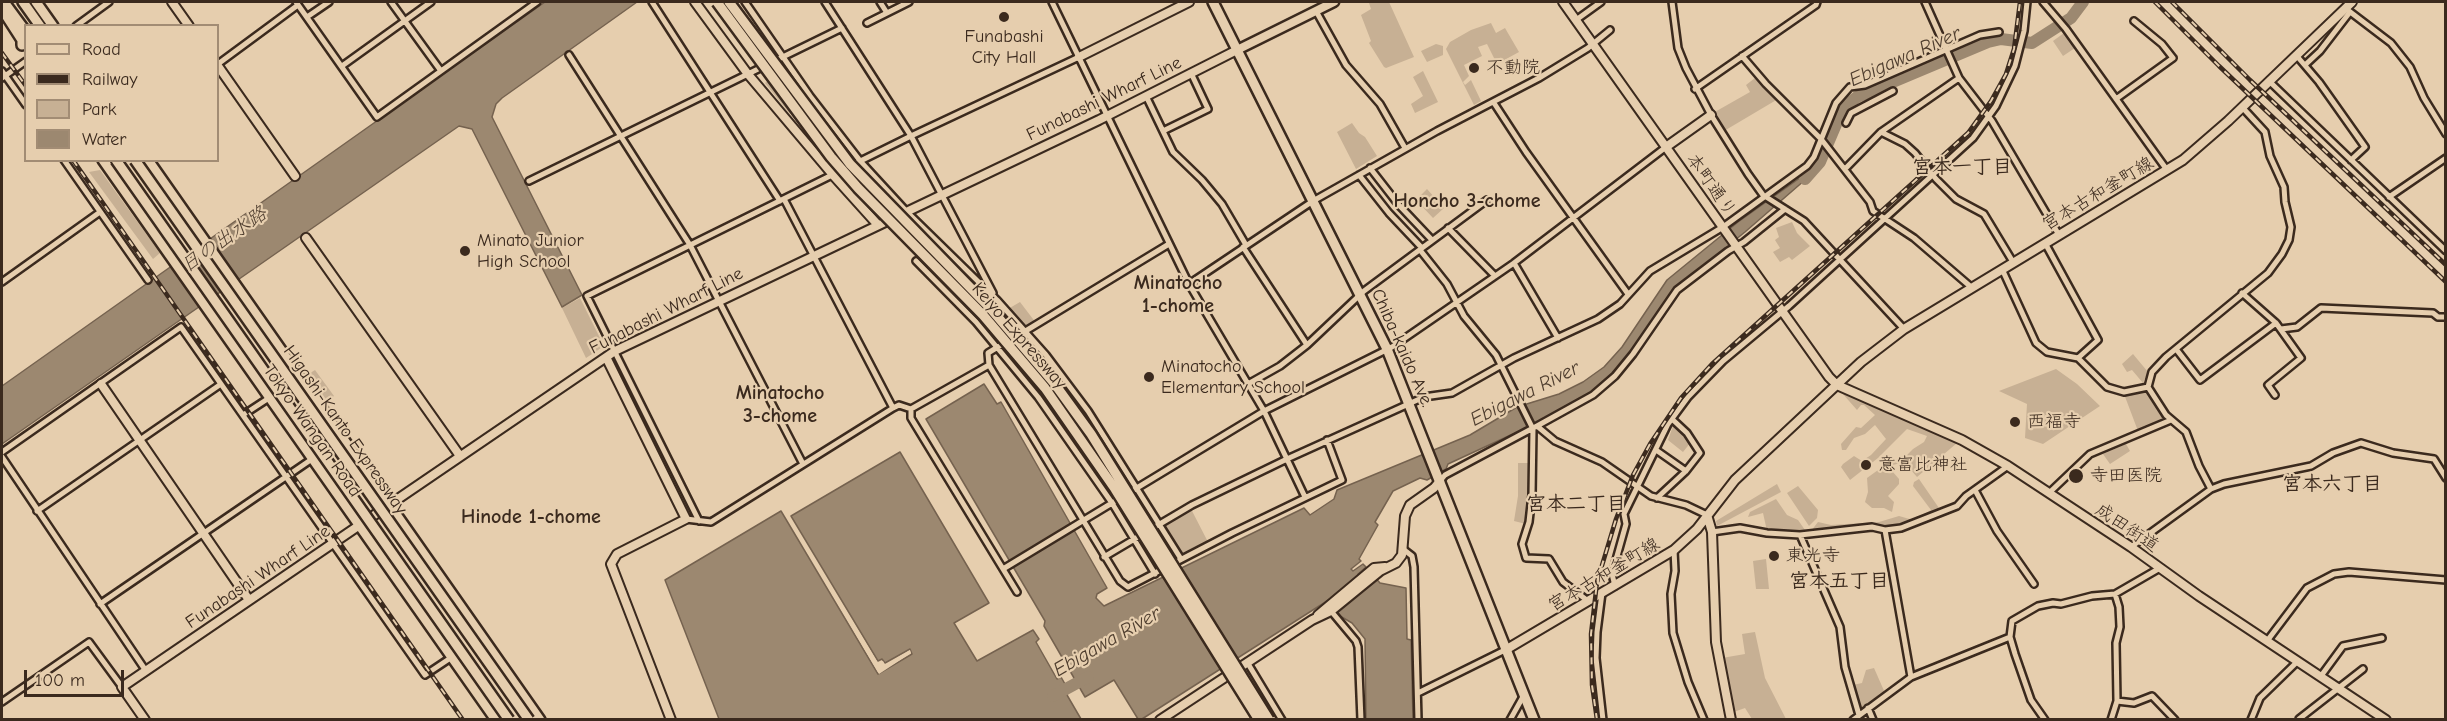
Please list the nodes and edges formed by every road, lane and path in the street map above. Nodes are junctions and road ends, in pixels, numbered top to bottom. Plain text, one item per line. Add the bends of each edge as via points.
1 (4, 2) edge
2 (23, 2) edge
3 (36, 2) edge
4 (109, 2) edge
5 (172, 2) edge
6 (329, 2) edge
7 (391, 2) edge
8 (431, 2) edge
9 (534, 2) edge
10 (652, 2) edge
11 (695, 2) edge
12 (717, 2) edge
13 (729, 2) edge
14 (745, 2) edge
15 (825, 2) edge
16 (880, 2) edge
17 (909, 2) edge
18 (1053, 2) edge
19 (1189, 2) edge
20 (1213, 2) edge
21 (1334, 2) edge
22 (1563, 2) edge
23 (1601, 2) edge
24 (1672, 2) edge
25 (1817, 2) edge
26 (1925, 2) edge
27 (2026, 2) edge
28 (2043, 2) edge
29 (2352, 2) edge
30 (297, 3) edge
31 (2, 9) edge
32 (2348, 10) junction
33 (1316, 11) junction
34 (887, 13) junction
35 (2, 17) edge
36 (307, 17) junction
37 (1576, 20) junction
38 (405, 21) junction
39 (2134, 21) dead end
40 (867, 22) dead end
41 (39, 24) edge
42 (51, 24) edge
43 (79, 24) edge
44 (188, 24) edge
45 (842, 28) junction
46 (24, 29) edge
47 (1610, 30) dead end
48 (1999, 32) dead end
49 (1592, 43) junction
50 (24, 48) edge
51 (1237, 50) junction
52 (1947, 51) junction
53 (569, 55) dead end
54 (2296, 55) junction
55 (1742, 56) junction
56 (783, 57) junction
57 (1079, 57) junction
58 (24, 62) edge
59 (219, 64) edge
60 (2305, 65) junction
61 (219, 66) edge
62 (342, 66) junction
63 (441, 71) junction
64 (1191, 73) junction
65 (747, 74) junction
66 (3, 75) edge
67 (1959, 78) junction
68 (2269, 81) junction
69 (1695, 89) junction
70 (1893, 91) dead end
71 (710, 93) junction
72 (1146, 96) junction
73 (2116, 99) junction
74 (24, 102) edge
75 (1494, 102) junction
76 (2242, 107) junction
77 (1108, 115) junction
78 (1711, 116) junction
79 (1989, 118) junction
80 (1846, 123) dead end
81 (1163, 131) junction
82 (1881, 132) junction
83 (2445, 134) edge
84 (621, 136) junction
85 (911, 136) junction
86 (1821, 140) junction
87 (1666, 147) junction
88 (1406, 148) junction
89 (2445, 158) edge
90 (2351, 160) junction
91 (65, 162) edge
92 (104, 162) edge
93 (117, 162) edge
94 (136, 162) edge
95 (149, 162) edge
96 (861, 162) junction
97 (1370, 168) junction
98 (1845, 169) junction
99 (2168, 170) junction
100 (833, 175) junction
101 (1359, 175) junction
102 (1933, 175) junction
103 (295, 176) dead end
104 (529, 181) dead end
105 (942, 194) junction
106 (2389, 197) junction
107 (1768, 198) junction
108 (782, 200) junction
109 (1486, 200) dead end
110 (1313, 201) junction
111 (1783, 208) junction
112 (906, 211) junction
113 (100, 212) junction
114 (1574, 217) junction
115 (1885, 220) junction
116 (878, 225) junction
117 (1448, 228) junction
118 (1724, 229) junction
119 (2059, 235) junction
120 (306, 238) dead end
121 (1432, 240) junction
122 (2045, 243) junction
123 (1169, 244) junction
124 (1735, 244) junction
125 (690, 245) junction
126 (1245, 246) junction
127 (1421, 249) junction
128 (2445, 251) edge
129 (813, 256) junction
130 (1839, 260) junction
131 (916, 261) dead end
132 (2013, 262) junction
133 (1514, 263) junction
134 (2002, 269) junction
135 (1495, 276) junction
136 (148, 280) dead end
137 (2, 282) edge
138 (1189, 284) junction
139 (1971, 287) junction
140 (1362, 292) junction
141 (2242, 293) junction
142 (1628, 294) junction
143 (719, 300) junction
144 (997, 300) junction
145 (1458, 303) junction
146 (1783, 311) junction
147 (2445, 317) edge
148 (2276, 323) junction
149 (1904, 328) junction
150 (2280, 330) junction
151 (1026, 331) junction
152 (1558, 338) junction
153 (1307, 345) junction
154 (998, 347) junction
155 (1388, 349) junction
156 (2176, 349) junction
157 (615, 351) junction
158 (606, 357) junction
159 (2078, 358) junction
160 (989, 365) junction
161 (1502, 365) junction
162 (101, 384) junction
163 (221, 384) junction
164 (1248, 384) junction
165 (1837, 385) junction
166 (2148, 387) junction
167 (2275, 395) dead end
168 (269, 398) junction
169 (1409, 404) junction
170 (892, 408) junction
171 (911, 409) junction
172 (1264, 411) junction
173 (243, 415) junction
174 (1672, 419) junction
175 (2171, 420) junction
176 (1534, 426) junction
177 (139, 440) junction
178 (1327, 440) junction
179 (1656, 450) junction
180 (2, 452) edge
181 (460, 456) junction
182 (2, 457) edge
183 (312, 459) junction
184 (1287, 459) junction
185 (803, 464) junction
186 (2008, 466) junction
187 (1686, 471) junction
188 (287, 477) junction
189 (1441, 477) junction
190 (2445, 478) edge
191 (1636, 486) junction
192 (1137, 488) junction
193 (2211, 489) junction
194 (1975, 490) junction
195 (2049, 493) junction
196 (1305, 497) junction
197 (1657, 498) junction
198 (1112, 503) junction
199 (390, 506) junction
200 (37, 511) junction
201 (1707, 515) junction
202 (686, 519) junction
203 (699, 521) junction
204 (1084, 521) junction
205 (1159, 525) junction
206 (359, 526) junction
207 (1885, 530) junction
208 (1712, 532) junction
209 (204, 534) junction
210 (1800, 535) junction
211 (1134, 539) junction
212 (333, 543) junction
213 (2131, 547) junction
214 (1403, 549) junction
215 (1674, 550) junction
216 (1104, 557) junction
217 (1181, 560) junction
218 (1005, 568) junction
219 (2160, 568) junction
220 (1155, 574) junction
221 (2445, 580) edge
222 (2034, 584) dead end
223 (1615, 586) junction
224 (1017, 592) dead end
225 (1602, 593) junction
226 (2115, 594) junction
227 (249, 600) junction
228 (1588, 601) junction
229 (100, 604) junction
230 (1331, 608) junction
231 (2010, 637) junction
232 (2382, 638) dead end
233 (2267, 641) junction
234 (1506, 650) junction
235 (452, 657) junction
236 (2298, 661) junction
237 (1247, 662) junction
238 (2363, 669) dead end
239 (146, 671) junction
240 (2321, 676) junction
241 (1911, 677) junction
242 (122, 687) junction
243 (2339, 687) junction
244 (1418, 693) junction
245 (1524, 695) junction
246 (2117, 701) junction
247 (2, 702) edge
248 (1868, 708) junction
249 (1859, 715) junction
250 (2299, 719) edge
251 (145, 720) edge
252 (496, 720) edge
253 (509, 720) edge
254 (529, 720) edge
255 (540, 720) edge
256 (671, 720) edge
257 (1160, 720) edge
258 (1259, 720) edge
259 (1269, 720) edge
260 (1282, 720) edge
261 (1361, 720) edge
262 (1418, 720) edge
263 (1510, 720) edge
264 (1534, 720) edge
265 (1603, 720) edge
266 (1704, 720) edge
267 (1731, 720) edge
268 (1853, 720) edge
269 (1873, 720) edge
270 (2045, 720) edge
271 (2110, 720) edge
272 (2175, 720) edge
273 (2251, 720) edge
274 (2386, 720) edge

1 - 46 highway
2 - 41 highway
3 - 42 highway
4 - 43 street
5 - 44 street
6 - 36 street
7 - 38 street
8 - 38 street
9 - 63 street
10 - 71 street
11 - 65 street
12 - 258 highway, Keiyo Expressway, bridge via 838,165 983,315 1045,388 1115,489
13 - 259 highway, Keiyo Expressway, bridge via 850,164 991,309 1054,383 1091,434
14 - 56 street
15 - 45 street
16 - 34 street
17 - 34 street
18 - 57 street
19 - 57 street
20 - 51 highway, Chiba-kaido Ave.
21 - 33 main road
22 - 37 street, 本町通り
23 - 37 street
24 - 69 street via 1678,48
25 - 55 street
26 - 52 street
27 - 79 street via 2021,48
28 - 73 street
29 - 32 street, 宮本古和釜町線
30 - 36 street
30 - 59 street
31 - 50 highway
32 - 54 street, 宮本古和釜町線
32 - 60 street via 2320,51
32 - 83 street via 2391,43 2410,67
33 - 51 main road
33 - 88 street via 1346,65 1380,104
34 - 40 street
35 - 50 highway
36 - 62 street
37 - 49 street, 本町通り
38 - 62 street
38 - 63 street
39 - 73 street via 2173,58
45 - 56 street
45 - 85 street
47 - 49 street
48 - 52 street via 1980,35
49 - 75 street
49 - 87 street, 本町通り
51 - 64 street, Funabashi Wharf Line
51 - 110 highway, Chiba-kaido Ave.
52 - 67 street
52 - 86 street via 1865,85 1850,87 1836,103
53 - 84 street
54 - 60 street
54 - 68 street, 宮本古和釜町線
55 - 69 street
55 - 86 street
56 - 65 street
56 - 96 street
57 - 77 street
57 - 85 street
58 - 66 street
60 - 90 street via 2365,147
61 - 103 street
62 - 63 street via 377,117
64 - 72 street, Funabashi Wharf Line
64 - 81 street via 1208,109
65 - 71 street
65 - 100 street
66 - 74 street
67 - 79 street
67 - 82 street
68 - 76 street, 宮本古和釜町線
68 - 90 street
69 - 78 street
70 - 80 street via 1851,113
71 - 84 street
71 - 108 street
72 - 77 street, Funabashi Wharf Line
72 - 81 street
73 - 99 street
75 - 88 street
75 - 114 street
76 - 99 street, 宮本古和釜町線
76 - 141 street via 2265,132 2284,188 2291,227 2289,240 2268,273
77 - 105 street, Funabashi Wharf Line
77 - 123 street
78 - 87 street
78 - 107 street
79 - 102 street
79 - 119 street
81 - 126 street via 1173,152 1222,204
82 - 98 street
82 - 102 street via 1905,144
84 - 104 street
84 - 125 street
85 - 96 street
85 - 105 street
86 - 98 street
86 - 107 street via 1808,166
87 - 114 street
87 - 118 street, 本町通り
88 - 97 street
89 - 106 street
90 - 106 street
91 - 113 street
92 - 168 highway, Tokyo Wangan Road
93 - 253 highway, Higashi-Kanto Expressway, bridge
94 - 254 highway, Higashi-Kanto Expressway, bridge
95 - 199 highway, Tokyo Wangan Road
96 - 100 street
96 - 112 street
97 - 101 street
97 - 121 street
98 - 115 street via 1873,212
99 - 119 street, 宮本古和釜町線
100 - 108 street
100 - 116 street
101 - 110 street
101 - 127 street
102 - 115 street
102 - 132 street via 1956,199 1984,214
105 - 112 street, Funabashi Wharf Line
105 - 144 street
106 - 128 street
107 - 111 street
107 - 118 street
108 - 125 street
108 - 129 street
109 - 117 street
110 - 126 street
110 - 140 highway, Chiba-kaido Ave.
111 - 124 street
111 - 130 street via 1804,221
112 - 116 street, Funabashi Wharf Line
112 - 144 street
113 - 136 street
113 - 137 street
114 - 133 street
114 - 142 street
115 - 130 street
115 - 139 street via 1914,238
116 - 129 street, Funabashi Wharf Line
117 - 121 street
117 - 135 street
118 - 124 street, 本町通り
118 - 142 street via 1659,265
119 - 122 street, 宮本古和釜町線
120 - 181 street
121 - 127 street
122 - 132 street, 宮本古和釜町線
122 - 159 street via 2098,340
123 - 138 street
123 - 151 street
124 - 146 street, 本町通り
124 - 176 street via 1677,290 1615,376 1593,395
125 - 143 street
125 - 157 street via 587,296
126 - 138 street
126 - 153 street
127 - 140 street
127 - 145 street
129 - 143 street, Funabashi Wharf Line
129 - 170 street
130 - 146 street
130 - 149 street
131 - 154 street
132 - 134 street, 宮本古和釜町線
133 - 135 street
133 - 152 street
134 - 139 street, 宮本古和釜町線
134 - 159 street via 2036,343 2047,352
135 - 145 street
138 - 164 street
139 - 149 street, 宮本古和釜町線
140 - 153 street
140 - 155 highway, Chiba-kaido Ave.
141 - 148 street
141 - 156 street
142 - 152 street via 1609,312
143 - 157 street, Funabashi Wharf Line
143 - 185 street
144 - 151 street
145 - 155 street
145 - 161 street
146 - 165 street, 本町通り
146 - 174 street via 1710,373
147 - 150 street via 2433,313 2321,308 2297,327
148 - 150 street
148 - 156 street via 2200,380
149 - 165 street, 宮本古和釜町線
150 - 167 street via 2301,358 2268,385
151 - 154 street
151 - 192 street via 1088,411
152 - 161 street
153 - 164 street via 1269,374
154 - 160 street via 988,353
154 - 198 street
155 - 169 highway, Chiba-kaido Ave.
155 - 172 street
156 - 166 street via 2152,372
157 - 158 street, Funabashi Wharf Line
157 - 203 street
158 - 181 street, Funabashi Wharf Line
158 - 202 street
159 - 166 street via 2107,387 2124,392
160 - 171 street
160 - 204 street
161 - 169 street via 1452,393 1424,397
161 - 176 street
162 - 163 street via 182,327
162 - 177 street
162 - 180 street
163 - 173 street
163 - 177 street
164 - 172 street
165 - 186 street, 成田街道 via 1962,440
165 - 201 street, 宮本古和釜町線 via 1735,480
166 - 175 street
168 - 173 street
168 - 183 highway, Tokyo Wangan Road
169 - 178 street
169 - 189 highway, Chiba-kaido Ave.
170 - 171 street via 899,405
170 - 185 street
171 - 218 street via 911,418
172 - 184 street
172 - 192 street
173 - 188 street
174 - 179 street
174 - 187 street via 1700,451
175 - 193 street via 2186,432
175 - 195 street via 2090,454
176 - 189 street
176 - 191 street via 1555,441 1602,462
176 - 228 street via 1532,495 1522,544 1526,558 1549,559 1563,582
177 - 200 street
177 - 209 street
178 - 184 street
178 - 196 street via 1342,480
179 - 187 street
179 - 191 street
181 - 199 street, Funabashi Wharf Line
182 - 200 street
183 - 188 street
183 - 206 highway, Tokyo Wangan Road
184 - 196 street
184 - 205 street
185 - 203 street via 711,522
186 - 194 street
186 - 195 street, 成田街道
187 - 197 street
188 - 209 street
188 - 212 street
189 - 214 street via 1434,488 1413,501 1407,510
189 - 234 highway, Chiba-kaido Ave.
190 - 193 street via 2434,459 2361,444 2333,453 2311,466
191 - 197 street
191 - 223 street via 1624,514 1626,524 1612,574
192 - 198 street
192 - 205 street
193 - 213 street
194 - 207 street via 1942,514
194 - 222 street via 1997,531
195 - 213 street, 成田街道
196 - 217 street
197 - 201 street
198 - 204 street
198 - 211 street
199 - 206 street, Funabashi Wharf Line
199 - 255 highway, Tokyo Wangan Road
200 - 229 street
201 - 208 street
201 - 215 street, 宮本古和釜町線
202 - 203 street
202 - 256 street via 617,554 611,564
204 - 216 street
204 - 218 street
205 - 211 street
205 - 217 street
206 - 212 street, Funabashi Wharf Line
206 - 235 highway, Tokyo Wangan Road
207 - 210 street via 1872,527
207 - 241 street
208 - 210 street via 1740,528
208 - 267 street via 1716,642
209 - 227 street
209 - 229 street
210 - 249 street via 1840,627 1845,667
211 - 216 street
211 - 220 street
212 - 227 street, Funabashi Wharf Line
212 - 235 street via 425,675
213 - 219 street, 成田街道
214 - 230 street via 1396,563 1378,567
214 - 244 street via 1412,556 1414,567
215 - 223 street, 宮本古和釜町線
215 - 266 street via 1673,633
216 - 220 street via 1120,582 1128,587
217 - 220 street
218 - 224 street
219 - 226 street
219 - 233 street, 成田街道
221 - 233 street via 2334,574 2307,588
223 - 225 street, 宮本古和釜町線
225 - 228 street, 宮本古和釜町線
225 - 265 street via 1596,658
226 - 231 street via 2038,606 2012,621
226 - 246 street via 2120,618 2116,643
227 - 239 street, Funabashi Wharf Line
228 - 234 street, 宮本古和釜町線
229 - 239 street
230 - 237 street
230 - 261 street via 1358,647
231 - 241 street
231 - 270 street via 2031,700
232 - 240 street via 2343,646
233 - 236 street, 成田街道
234 - 244 street
234 - 245 highway, Chiba-kaido Ave.
235 - 252 highway, Tokyo Wangan Road
236 - 240 street, 成田街道
236 - 273 street via 2260,698
237 - 257 street
237 - 260 street
238 - 243 street
239 - 242 street, Funabashi Wharf Line
240 - 243 street, 成田街道
241 - 248 street
242 - 247 street via 89,642
242 - 251 street
243 - 250 street
243 - 274 street, 成田街道
244 - 262 street
245 - 263 street
245 - 264 highway, Chiba-kaido Ave.
246 - 271 street
246 - 272 street via 2134,703 2152,696
248 - 249 street
248 - 269 street
249 - 268 street

